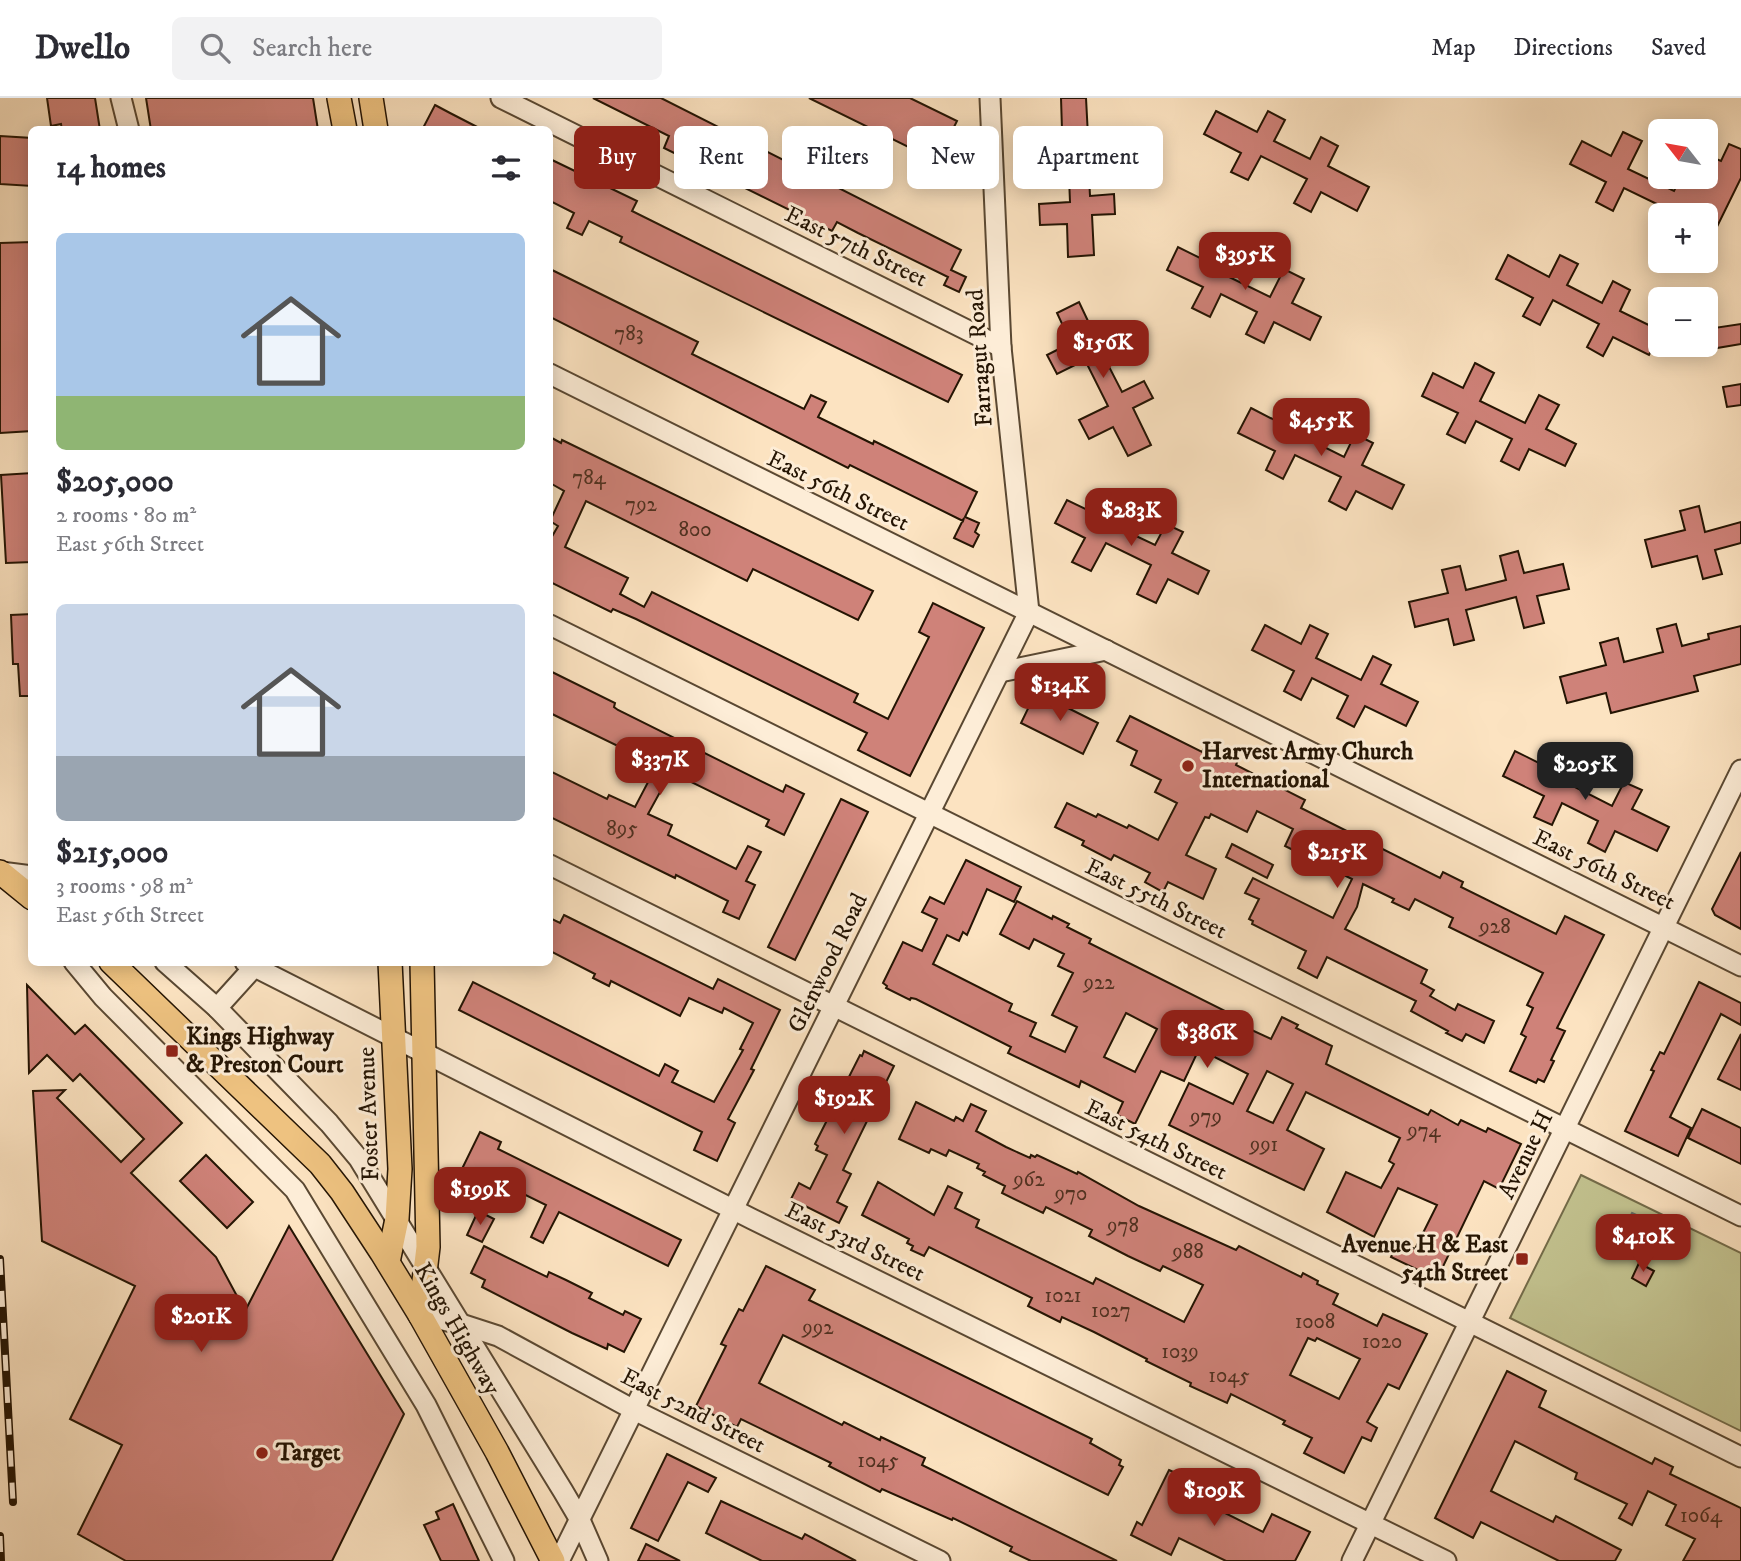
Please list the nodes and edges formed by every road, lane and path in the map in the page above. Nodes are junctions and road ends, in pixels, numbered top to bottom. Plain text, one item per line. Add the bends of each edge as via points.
1 (121, 98) edge
2 (339, 98) edge
3 (371, 98) edge
4 (501, 98) edge
5 (990, 98) edge
6 (128, 126) edge
7 (344, 126) edge
8 (375, 126) edge
9 (1001, 347) junction
10 (553, 375) edge
11 (1030, 612) junction
12 (553, 626) edge
13 (1106, 650) junction
14 (1000, 672) junction
15 (1741, 770) edge
16 (929, 814) junction
17 (553, 867) edge
18 (0, 872) edge
19 (28, 876) edge
20 (28, 895) edge
21 (1665, 928) junction
22 (77, 966) edge
23 (115, 966) edge
24 (169, 966) edge
25 (248, 966) edge
26 (251, 966) edge
27 (390, 966) edge
28 (422, 966) edge
29 (1741, 966) edge
30 (833, 1007) junction
31 (216, 1008) junction
32 (392, 1037) junction
33 (426, 1054) junction
34 (1566, 1130) junction
35 (734, 1208) junction
36 (1741, 1216) edge
37 (397, 1219) junction
38 (388, 1262) junction
39 (427, 1266) junction
40 (420, 1315) junction
41 (1470, 1322) junction
42 (461, 1324) junction
43 (634, 1409) junction
44 (1741, 1457) edge
45 (580, 1520) junction
46 (1371, 1524) junction
47 (504, 1561) edge
48 (553, 1561) edge
49 (559, 1561) edge
50 (597, 1561) edge
51 (940, 1561) edge
52 (1352, 1561) edge
53 (1446, 1561) edge

1 - 6 street
2 - 7 main road
3 - 8 main road
4 - 9 street, East 57th Street
5 - 9 street, Farragut Road
9 - 11 street, Farragut Road
10 - 11 street, East 56th Street
11 - 13 street, East 56th Street
11 - 14 street, Glenwood Road
12 - 16 street, East 55th Street
13 - 14 street
13 - 21 street, East 56th Street
14 - 16 street, Glenwood Road
15 - 21 street, Avenue H
16 - 30 street, Glenwood Road
16 - 34 street, East 55th Street
17 - 30 street, East 54th Street
18 - 19 street
18 - 20 main road
21 - 29 street, East 56th Street
21 - 34 street, Avenue H
22 - 47 street via 103,998 295,1190 426,1405
23 - 38 main road, Kings Highway via 320,1164
24 - 31 street, Kings Highway
25 - 31 street
26 - 32 street, East 53rd Street
27 - 32 main road, Foster Avenue
28 - 33 main road
30 - 35 street, Glenwood Road
30 - 41 street, East 54th Street
31 - 37 street, Kings Highway via 359,1158
32 - 33 street, East 53rd Street
32 - 37 main road, Foster Avenue via 400,1169
33 - 35 street, East 53rd Street
33 - 39 main road
34 - 36 street, East 55th Street
34 - 41 street, Avenue H
35 - 43 street, Glenwood Road
35 - 46 street, East 53rd Street
37 - 38 main road, Foster Avenue
37 - 39 street, Kings Highway
38 - 40 main road, Kings Highway
39 - 40 main road
39 - 42 street, Kings Highway
40 - 42 street, East 52nd Street
40 - 48 main road, Kings Highway
41 - 44 street, East 54th Street
41 - 46 street, Avenue H
42 - 43 street, East 52nd Street via 498,1336
42 - 45 street, Kings Highway
43 - 45 street, Glenwood Road
43 - 51 street, East 52nd Street
45 - 49 street, Glenwood Road
45 - 50 street, Kings Highway
46 - 52 street, Avenue H
46 - 53 street, East 53rd Street

